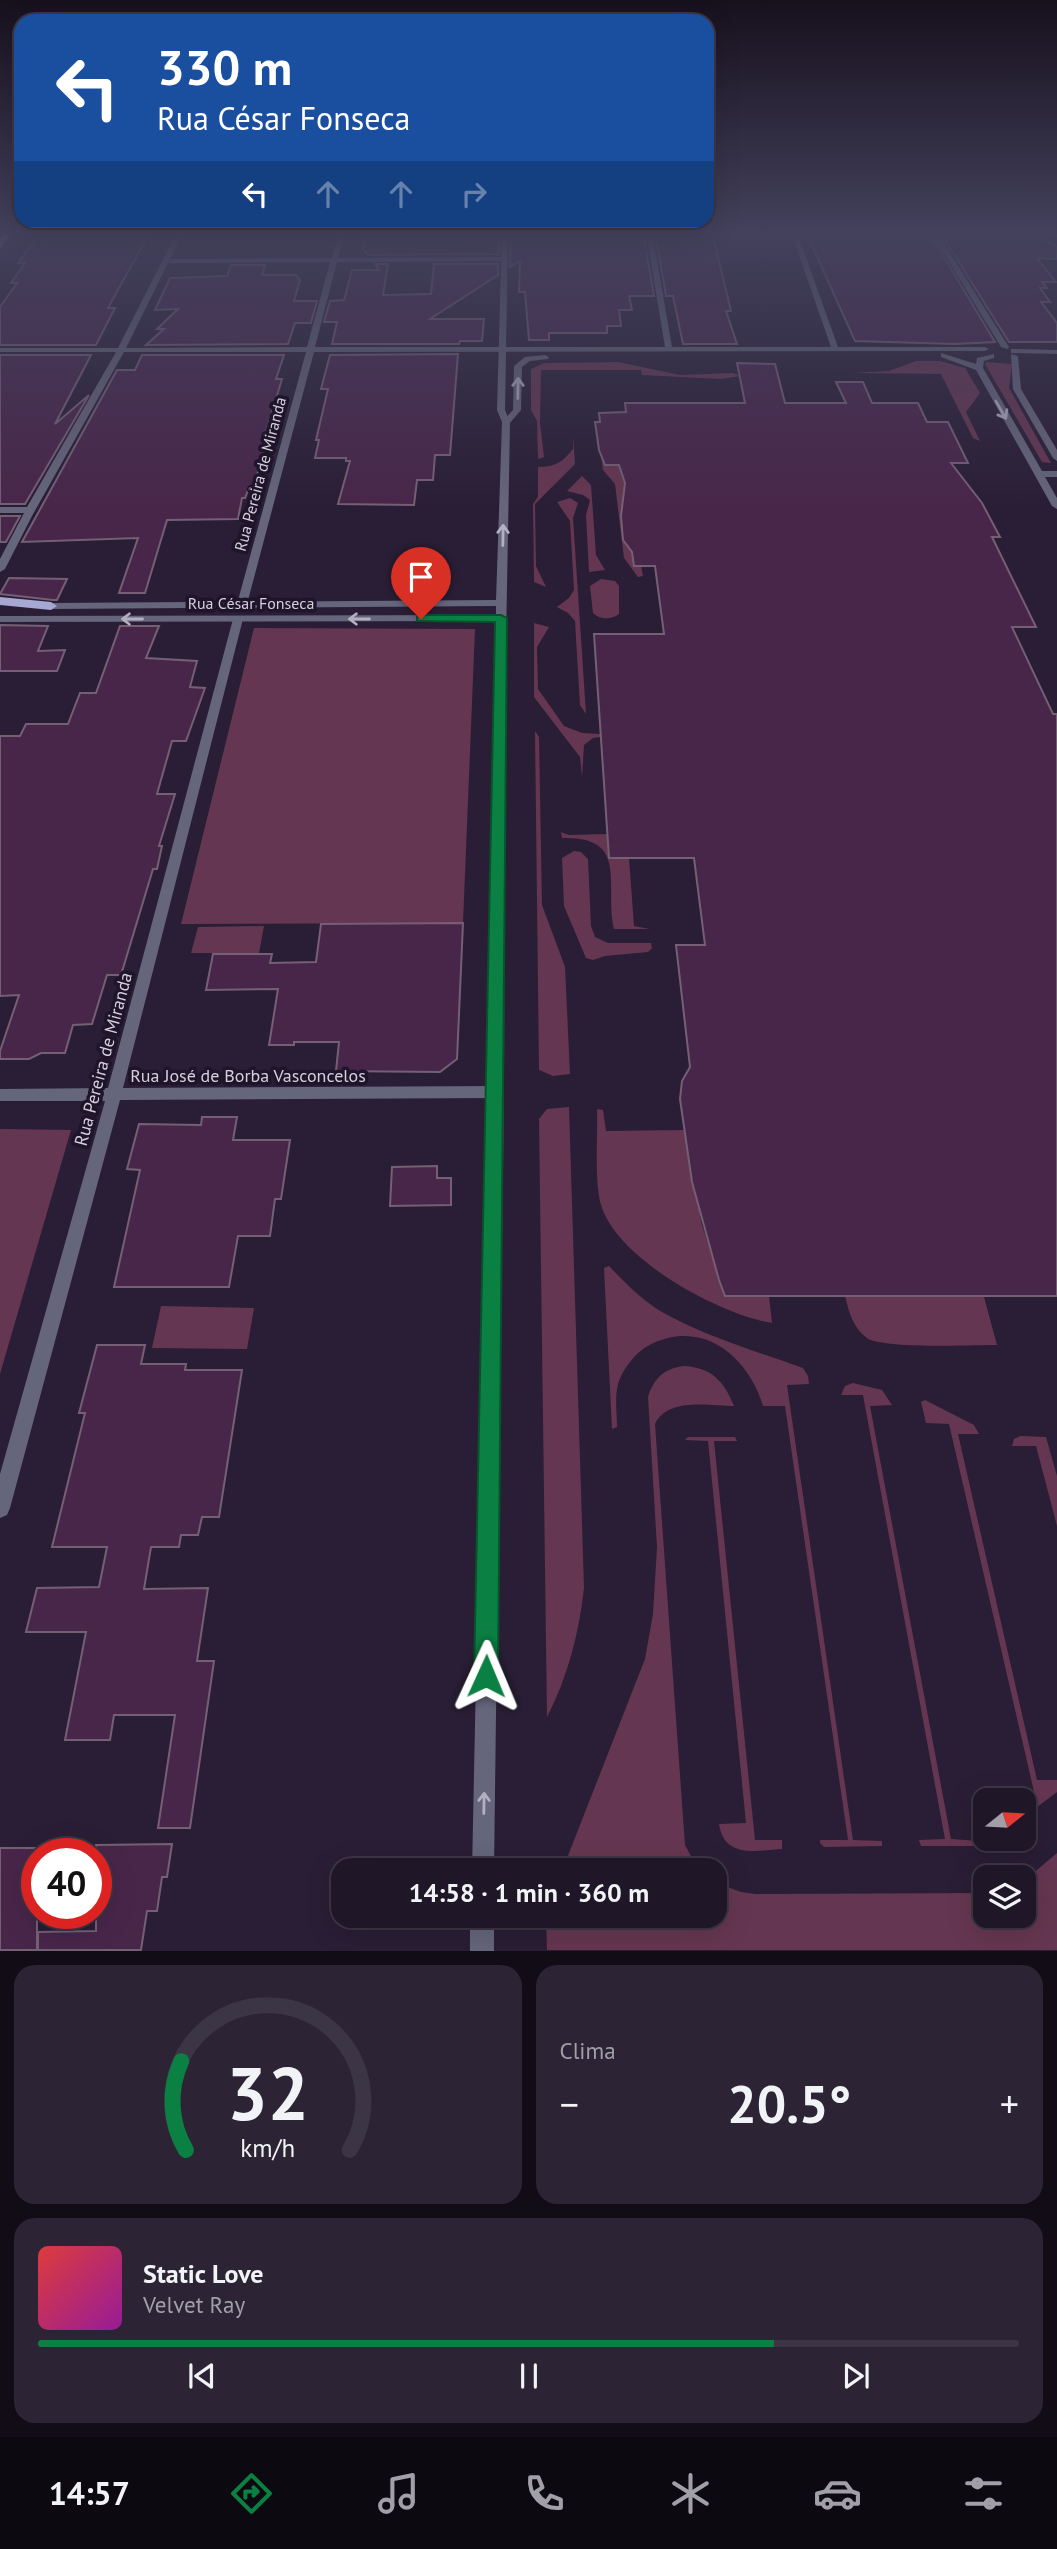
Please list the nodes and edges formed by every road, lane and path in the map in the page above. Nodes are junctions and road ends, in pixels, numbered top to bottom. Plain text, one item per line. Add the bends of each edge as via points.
1 (135, 323) edge
2 (319, 323) edge
3 (503, 323) edge
4 (664, 323) edge
5 (826, 323) edge
6 (993, 323) edge
7 (835, 348) junction
8 (0, 350) edge
9 (121, 350) junction
10 (502, 350) junction
11 (669, 350) junction
12 (312, 351) junction
13 (1012, 352) junction
14 (1057, 352) edge
15 (944, 355) junction
16 (993, 355) junction
17 (979, 368) junction
18 (506, 422) junction
19 (1057, 458) edge
20 (1038, 474) junction
21 (1057, 474) edge
22 (1057, 506) edge
23 (0, 510) edge
24 (30, 510) junction
25 (0, 569) edge
26 (0, 601) edge
27 (51, 606) junction
28 (0, 609) edge
29 (502, 611) junction
30 (240, 612) junction
31 (0, 619) edge
32 (496, 1091) junction
33 (114, 1094) junction
34 (0, 1095) edge
35 (0, 1508) edge
36 (483, 1858) edge
37 (482, 1928) edge
38 (482, 1951) edge

1 - 9 street
2 - 12 street, Rua Pereira de Miranda
3 - 10 street
4 - 11 street
5 - 7 street
6 - 13 street
7 - 11 street
7 - 16 street
8 - 9 street
9 - 12 street
9 - 24 street
10 - 11 street
10 - 12 street
10 - 18 street via 500,410
12 - 30 street, Rua Pereira de Miranda
13 - 14 street
13 - 16 street
13 - 16 street via 995,346
13 - 19 street via 1017,389
15 - 16 street
15 - 17 street
18 -> 15 street via 517,410 518,366 533,358
16 - 17 street via 980,360
17 -> 20 street
29 -> 18 street
20 - 21 street
20 - 22 street
23 - 24 street
24 - 25 street
26 - 27 main road
27 - 28 main road
27 - 30 street, Rua César Fonseca
29 - 30 street, Rua César Fonseca
29 - 32 street
30 -> 31 street, Rua César Fonseca
30 - 33 street, Rua Pereira de Miranda
32 - 33 street, Rua José de Borba Vasconcelos
36 -> 32 street
33 - 34 street, Rua José de Borba Vasconcelos
33 - 35 street, Rua Pereira de Miranda
37 - 38 street

